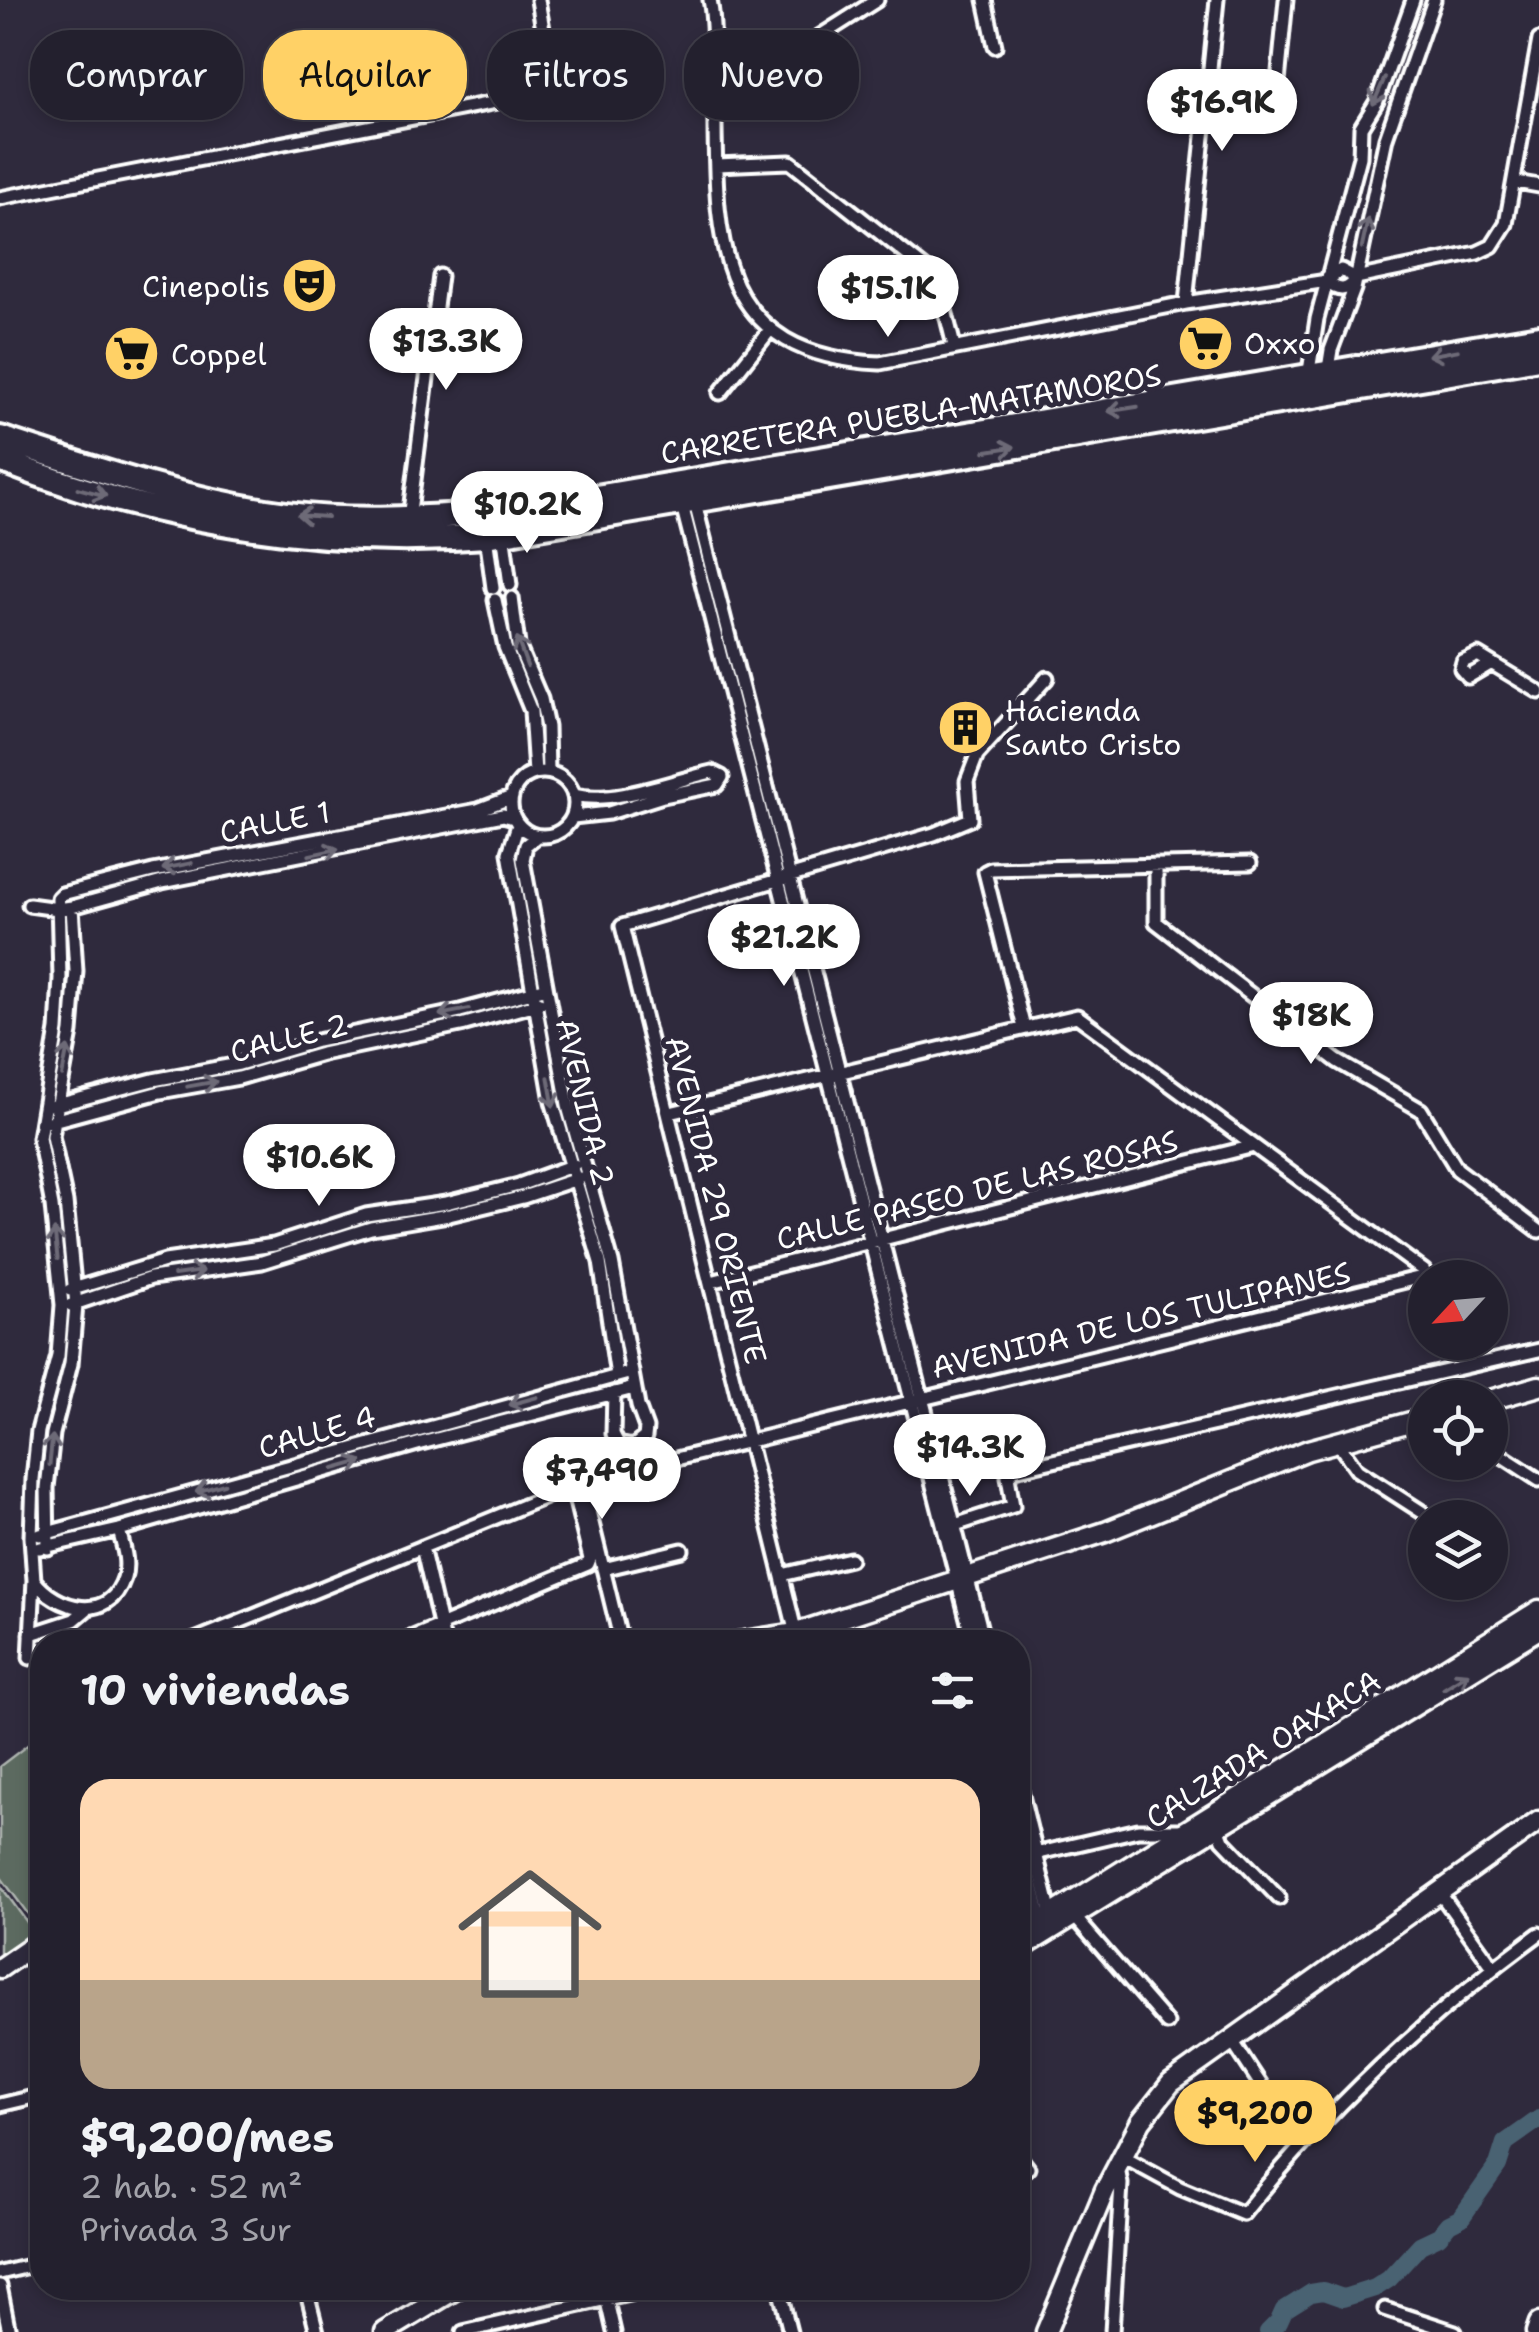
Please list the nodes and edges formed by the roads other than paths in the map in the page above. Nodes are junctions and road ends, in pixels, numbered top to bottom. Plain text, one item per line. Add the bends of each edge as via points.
1 (538, 0) edge
2 (710, 0) edge
3 (876, 0) edge
4 (985, 0) edge
5 (1217, 0) edge
6 (1286, 0) edge
7 (1412, 0) edge
8 (1434, 0) edge
9 (711, 30) edge
10 (829, 30) edge
11 (1539, 40) edge
12 (995, 46) dead end
13 (1208, 96) junction
14 (716, 120) edge
15 (718, 165) junction
16 (1516, 182) junction
17 (1539, 186) edge
18 (0, 198) edge
19 (440, 276) dead end
20 (1356, 278) junction
21 (1327, 281) junction
22 (1186, 303) junction
23 (770, 330) junction
24 (1539, 337) edge
25 (954, 346) junction
26 (1539, 358) edge
27 (1318, 385) junction
28 (720, 392) dead end
29 (0, 438) edge
30 (0, 460) edge
31 (688, 500) junction
32 (409, 519) junction
33 (494, 534) junction
34 (1490, 664) dead end
35 (1046, 678) dead end
36 (1539, 692) edge
37 (542, 773) junction
38 (574, 795) junction
39 (512, 797) junction
40 (573, 817) junction
41 (516, 821) junction
42 (537, 836) junction
43 (288, 844) junction
44 (292, 858) junction
45 (1250, 864) dead end
46 (1156, 866) junction
47 (782, 877) junction
48 (30, 905) dead end
49 (72, 907) junction
50 (58, 909) junction
51 (540, 994) junction
52 (550, 1000) joint
53 (1024, 1028) junction
54 (318, 1040) junction
55 (322, 1054) junction
56 (833, 1074) junction
57 (49, 1106) junction
58 (670, 1114) junction
59 (47, 1122) junction
60 (1254, 1146) junction
61 (576, 1164) junction
62 (580, 1178) junction
63 (1539, 1231) edge
64 (335, 1232) junction
65 (875, 1242) junction
66 (1409, 1260) edge
67 (1408, 1280) edge
68 (711, 1282) junction
69 (68, 1290) junction
70 (62, 1305) junction
71 (76, 1305) junction
72 (1539, 1350) edge
73 (632, 1372) junction
74 (617, 1376) junction
75 (1539, 1386) edge
76 (634, 1388) junction
77 (614, 1393) junction
78 (1508, 1395) edge
79 (915, 1400) junction
80 (1408, 1423) edge
81 (750, 1442) junction
82 (1336, 1442) junction
83 (1508, 1460) edge
84 (288, 1466) junction
85 (1539, 1480) edge
86 (292, 1481) junction
87 (577, 1484) junction
88 (1408, 1503) edge
89 (949, 1527) junction
90 (119, 1530) junction
91 (46, 1541) junction
92 (31, 1543) junction
93 (422, 1547) junction
94 (682, 1550) dead end
95 (850, 1559) dead end
96 (603, 1569) junction
97 (782, 1575) junction
98 (962, 1578) junction
99 (34, 1580) junction
100 (87, 1609) junction
101 (1539, 1610) edge
102 (440, 1626) junction
103 (1539, 1629) edge
104 (31, 1630) edge
105 (43, 1630) edge
106 (219, 1630) edge
107 (430, 1630) edge
108 (441, 1630) edge
109 (618, 1630) edge
110 (795, 1630) edge
111 (819, 1630) edge
112 (970, 1630) edge
113 (980, 1630) edge
114 (1215, 1820) junction
115 (1539, 1821) edge
116 (1148, 1830) junction
117 (1189, 1836) junction
118 (1152, 1850) junction
119 (1030, 1855) edge
120 (1030, 1868) edge
121 (1439, 1892) junction
122 (1279, 1898) dead end
123 (1074, 1916) junction
124 (1046, 1918) junction
125 (1030, 1928) edge
126 (1539, 1934) edge
127 (1030, 1943) edge
128 (30, 1947) edge
129 (1494, 1967) junction
130 (0, 1968) edge
131 (1167, 2022) dead end
132 (1231, 2039) junction
133 (30, 2097) edge
134 (0, 2104) edge
135 (1301, 2146) junction
136 (1120, 2163) junction
137 (30, 2266) edge
138 (0, 2273) edge
139 (0, 2286) edge
140 (309, 2300) edge
141 (438, 2300) edge
142 (580, 2300) edge
143 (607, 2300) edge
144 (782, 2300) edge
145 (1385, 2309) dead end
146 (1539, 2323) edge
147 (10, 2332) edge
148 (317, 2332) edge
149 (385, 2332) edge
150 (464, 2332) edge
151 (614, 2332) edge
152 (790, 2332) edge
153 (1046, 2332) edge
154 (1112, 2332) edge
155 (1455, 2332) edge
156 (1536, 2332) edge

1 - 18 street via 552,83 543,93
2 - 9 street
3 - 10 street
4 - 12 street
5 - 13 street
6 - 13 street via 1273,100
7 -> 21 street via 1360,127 1360,157
20 -> 8 street via 1386,138
11 - 16 street
13 - 22 street
14 - 15 street
15 - 23 street via 723,252 741,296
15 - 25 street via 790,162 937,278
16 - 17 street
16 - 20 street via 1506,224 1492,246 1460,259
19 - 32 street
20 - 21 street via 1341,270
20 - 27 street
21 - 22 street
21 - 27 street via 1310,348
22 - 25 street
23 - 25 street via 814,354 848,361 880,362
23 - 28 street
24 -> 27 highway, CARRETERA PUEBLA-MATAMOROS
26 - 27 highway, CARRETERA PUEBLA-MATAMOROS
31 -> 27 highway, CARRETERA PUEBLA-MATAMOROS
27 -> 32 highway, CARRETERA PUEBLA-MATAMOROS via 508,512
32 -> 29 highway, CARRETERA PUEBLA-MATAMOROS via 221,503
30 -> 33 highway, CARRETERA PUEBLA-MATAMOROS via 66,485 238,526 326,537 445,540
31 - 33 highway, CARRETERA PUEBLA-MATAMOROS
31 - 47 street
33 - 37 street via 494,594 505,647 531,711
37 -> 33 street via 541,700 518,644
34 - 36 street
35 - 47 street via 976,755 966,780 970,818
37 - 38 street via 561,777
37 - 39 street via 518,784
38 - 40 street
38 - 40 street via 617,798 712,772 722,777 717,785
39 - 41 street
39 - 43 street, CALLE 1 via 478,810
40 - 42 street via 558,833
41 - 42 street
44 -> 41 street, CALLE 1 via 503,816
41 - 51 street, AVENIDA 2 via 510,853
42 - 51 street, AVENIDA 2 via 523,860
43 - 44 street
43 -> 50 street, CALLE 1 via 62,894
44 - 49 street, CALLE 1
45 - 46 street
46 - 53 street via 986,872
46 - 63 street via 1156,922 1337,1061 1421,1110 1458,1169
47 - 56 street
47 - 58 street, AVENIDA 29 ORIENTE via 622,926
48 - 50 street, CALLE 1
49 - 50 street, CALLE 1
57 -> 49 street via 71,1032
50 - 57 street via 60,978
51 - 52 street, CALLE 2
51 -> 54 street, CALLE 2
51 - 55 street, CALLE 2 via 465,1024
51 -> 61 street, AVENIDA 2 via 552,1101
52 - 61 street, AVENIDA 2
53 - 56 street
53 - 60 street via 1077,1016
54 - 55 street
54 - 57 street, CALLE 2
59 -> 55 street, CALLE 2
56 - 58 street
56 - 65 street
57 - 59 street
58 - 68 street, AVENIDA 29 ORIENTE
69 -> 59 street via 40,1158
60 - 65 street, CALLE PASEO DE LAS ROSAS
60 - 66 street
61 - 62 street, AVENIDA 2
61 - 64 street via 446,1204 366,1215
62 - 64 street via 468,1210
62 - 73 street, AVENIDA 2 via 612,1262
62 - 74 street, AVENIDA 2
64 - 69 street via 165,1261
71 -> 64 street via 151,1278 262,1262
65 - 68 street, CALLE PASEO DE LAS ROSAS
65 - 79 street
67 - 79 street, AVENIDA DE LOS TULIPANES
68 - 81 street, AVENIDA 29 ORIENTE
69 - 70 street
69 - 71 street
70 - 71 street
70 - 92 street via 58,1356 38,1431
91 -> 71 street via 52,1434 71,1364
72 - 89 street via 1014,1470 1008,1477 1013,1506
73 - 74 street
73 - 76 street, AVENIDA 2
74 -> 84 street, CALLE 4
75 - 78 main road
76 - 77 street, CALLE 4
76 - 77 street, AVENIDA 2 via 646,1428 633,1447 618,1444 612,1434
86 -> 77 street, CALLE 4
79 - 81 street, AVENIDA DE LOS TULIPANES
79 - 89 street
80 - 82 main road
81 - 87 street, AVENIDA DE LOS TULIPANES
81 - 97 street, AVENIDA 29 ORIENTE
82 - 88 street via 1357,1470
82 - 98 main road via 1105,1532
83 - 85 street
84 - 86 street
84 -> 91 street, CALLE 4
86 - 90 street, CALLE 4
87 - 93 street, AVENIDA DE LOS TULIPANES
87 - 96 street
87 - 102 street via 588,1564
89 - 98 street
90 - 91 street, CALLE 4
90 - 100 street via 123,1580 110,1599
91 - 92 street, CALLE 4
92 - 99 street
93 - 102 street
93 - 106 street, AVENIDA DE LOS TULIPANES
94 - 96 street
95 - 97 street
96 - 109 street
97 - 110 street, AVENIDA 29 ORIENTE
98 - 111 main road
98 - 112 street
98 - 113 street
99 - 100 street via 55,1600
99 - 104 street
100 - 105 street
101 - 114 main road, CALZADA OAXACA
102 - 107 street
102 - 108 street
114 -> 103 main road, CALZADA OAXACA
114 - 117 main road, CALZADA OAXACA
114 - 122 street via 1224,1840
115 - 121 main road
116 - 117 street
116 - 118 main road via 1155,1839
116 - 119 street
117 - 118 main road, CALZADA OAXACA
117 - 123 main road, CALZADA OAXACA
118 - 124 main road, CALZADA OAXACA
120 - 124 street
121 - 129 street
121 - 132 main road
123 - 127 main road, CALZADA OAXACA
123 - 131 street
124 - 125 main road, CALZADA OAXACA
126 - 129 street
128 - 130 main road
129 - 135 street
132 - 135 street
132 - 136 main road via 1154,2101
133 - 134 street
135 - 136 street via 1242,2214
136 - 153 main road
136 - 154 street
137 - 138 street
139 - 147 street
140 - 148 street
141 - 149 main road
142 - 150 street
143 - 151 street
144 - 152 street
145 - 155 street
146 - 156 main road

